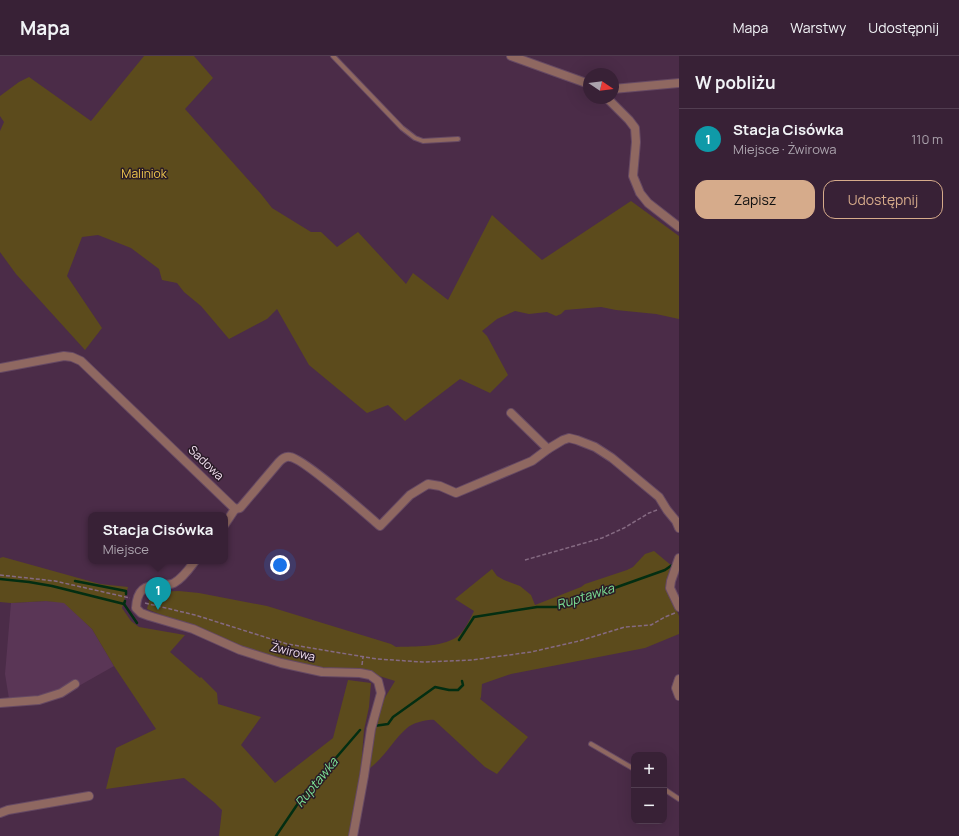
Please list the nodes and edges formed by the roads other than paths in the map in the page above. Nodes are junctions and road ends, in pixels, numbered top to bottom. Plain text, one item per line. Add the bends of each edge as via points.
1 (334, 56) edge
2 (511, 56) edge
3 (583, 82) edge
4 (677, 85) edge
5 (619, 89) edge
6 (613, 104) edge
7 (458, 139) dead end
8 (679, 227) edge
9 (0, 368) edge
10 (510, 413) dead end
11 (548, 450) junction
12 (235, 509) junction
13 (228, 520) edge
14 (679, 528) edge
15 (679, 558) edge
16 (193, 564) edge
17 (678, 610) edge
18 (679, 679) edge
19 (74, 684) dead end
20 (679, 696) edge
21 (0, 703) edge
22 (591, 744) dead end
23 (631, 767) edge
24 (667, 791) edge
25 (89, 796) dead end
26 (679, 799) edge
27 (0, 813) edge
28 (353, 836) edge

1 - 7 lane via 402,128 415,138 423,141
2 - 3 street
4 - 5 street
6 - 8 street via 635,128 633,176 640,193 648,203
9 - 12 street, Sadowa via 64,356 81,361
10 - 11 street
11 - 12 street via 532,461 456,493 428,484 410,495 380,526 320,476 298,460 289,457 279,462 240,508
11 - 14 street via 569,438 612,458 659,497
12 - 13 street
15 - 17 street via 670,588
16 - 28 street, Żwirowa via 181,579 172,584 150,585 143,589 138,595 136,608 141,613 193,629 240,650 282,664 322,672 360,673 370,675 378,681 381,693 370,729
18 - 20 street via 676,688
19 - 21 street via 61,693 39,700
22 - 23 lane
24 - 26 lane
25 - 27 street

